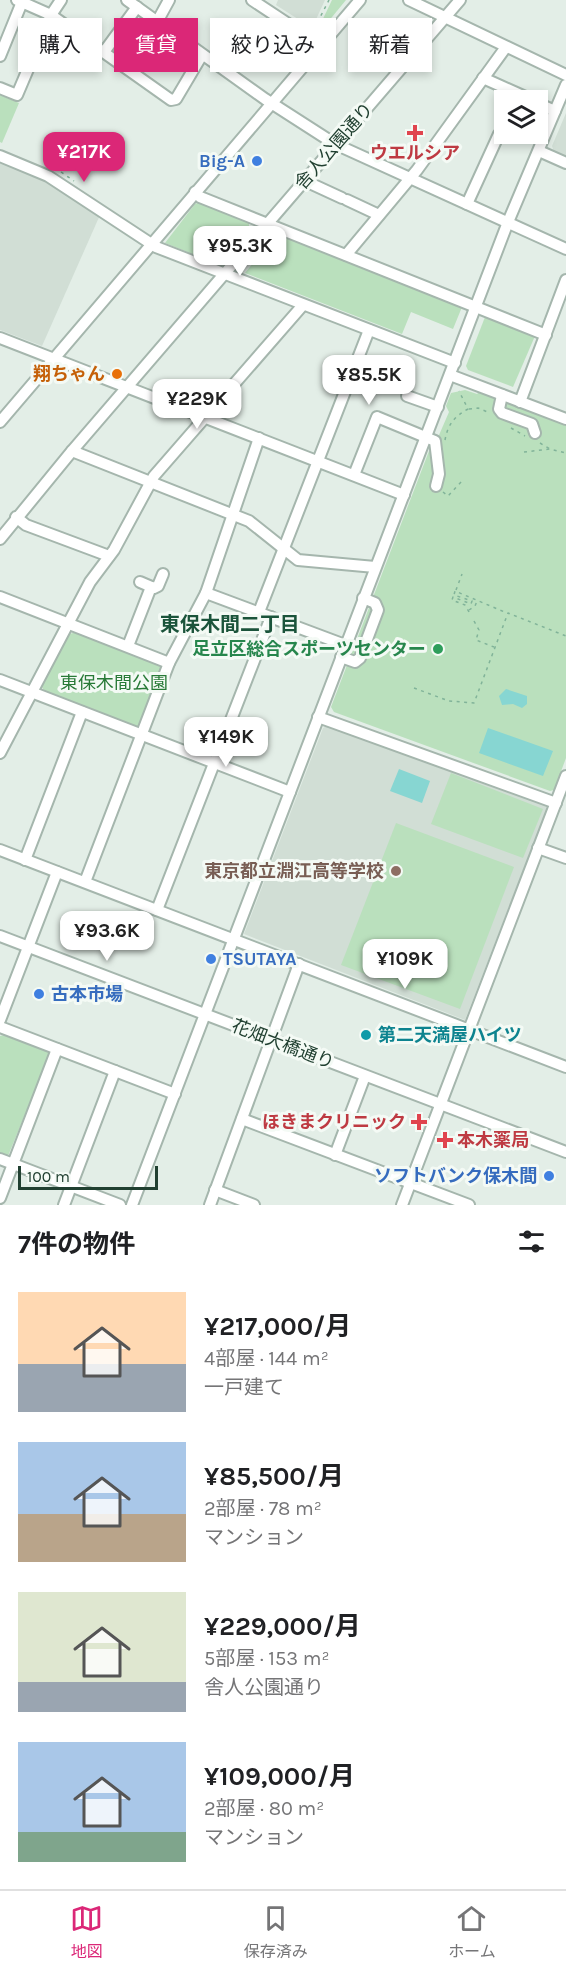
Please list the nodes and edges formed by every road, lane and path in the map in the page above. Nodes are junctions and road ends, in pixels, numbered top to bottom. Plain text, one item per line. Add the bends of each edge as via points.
1 (61, 0) edge
2 (169, 0) edge
3 (252, 0) edge
4 (328, 0) edge
5 (360, 0) edge
6 (409, 0) edge
7 (460, 0) edge
8 (19, 1) edge
9 (132, 3) edge
10 (268, 5) edge
11 (51, 15) junction
12 (445, 17) junction
13 (152, 18) edge
14 (159, 18) edge
15 (285, 18) edge
16 (319, 18) edge
17 (336, 27) edge
18 (506, 47) junction
19 (104, 52) junction
20 (198, 52) edge
21 (202, 55) junction
22 (0, 56) edge
23 (297, 72) edge
24 (566, 75) edge
25 (483, 78) junction
26 (566, 85) edge
27 (0, 88) edge
28 (504, 90) edge
29 (271, 103) junction
30 (548, 108) edge
31 (555, 111) junction
32 (335, 144) junction
33 (495, 144) edge
34 (539, 151) junction
35 (0, 156) edge
36 (566, 164) edge
37 (410, 178) junction
38 (303, 180) junction
39 (195, 192) junction
40 (467, 204) junction
41 (379, 215) junction
42 (508, 222) junction
43 (268, 223) junction
44 (151, 243) junction
45 (566, 249) edge
46 (346, 255) junction
47 (224, 274) junction
48 (566, 280) edge
49 (303, 305) junction
50 (476, 306) junction
51 (369, 330) junction
52 (546, 334) junction
53 (0, 338) edge
54 (53, 359) junction
55 (454, 363) junction
56 (453, 379) junction
57 (127, 387) junction
58 (502, 395) junction
59 (407, 396) dead end
60 (520, 402) junction
61 (438, 407) junction
62 (205, 417) junction
63 (566, 419) edge
64 (0, 422) edge
65 (535, 434) dead end
66 (426, 437) junction
67 (259, 438) junction
68 (444, 446) dead end
69 (72, 451) junction
70 (524, 452) dead end
71 (566, 453) edge
72 (318, 461) junction
73 (354, 475) junction
74 (462, 481) dead end
75 (150, 482) junction
76 (440, 486) joint
77 (404, 495) junction
78 (232, 513) junction
79 (16, 517) junction
80 (0, 539) edge
81 (283, 551) junction
82 (109, 556) junction
83 (375, 567) junction
84 (163, 574) dead end
85 (462, 574) dead end
86 (140, 582) dead end
87 (151, 587) junction
88 (455, 591) junction
89 (206, 593) junction
90 (0, 597) edge
91 (363, 598) junction
92 (477, 600) junction
93 (259, 612) junction
94 (508, 613) junction
95 (271, 617) junction
96 (474, 621) dead end
97 (69, 624) junction
98 (566, 636) edge
99 (345, 645) junction
100 (128, 646) junction
101 (495, 647) junction
102 (341, 657) junction
103 (169, 663) junction
104 (0, 680) edge
105 (414, 688) dead end
106 (32, 693) junction
107 (82, 712) junction
108 (318, 717) junction
109 (142, 735) junction
110 (0, 753) edge
111 (213, 763) junction
112 (566, 776) edge
113 (290, 792) junction
114 (556, 803) junction
115 (538, 848) junction
116 (0, 850) edge
117 (566, 858) edge
118 (26, 860) junction
119 (57, 872) junction
120 (85, 882) junction
121 (157, 910) junction
122 (0, 936) edge
123 (234, 939) junction
124 (28, 947) junction
125 (299, 964) junction
126 (205, 1014) junction
127 (0, 1020) edge
128 (0, 1027) edge
129 (468, 1029) junction
130 (271, 1040) junction
131 (57, 1049) junction
132 (566, 1067) edge
133 (115, 1071) junction
134 (365, 1076) junction
135 (175, 1094) junction
136 (440, 1105) junction
137 (242, 1119) junction
138 (566, 1152) edge
139 (335, 1155) junction
140 (0, 1160) edge
141 (12, 1164) junction
142 (410, 1183) junction
143 (71, 1186) junction
144 (215, 1190) junction
145 (0, 1198) edge
146 (64, 1205) edge
147 (120, 1205) edge
148 (132, 1205) edge
149 (210, 1205) edge
150 (254, 1205) edge
151 (402, 1205) edge
152 (469, 1205) edge

1 - 11 street
2 - 14 street
3 - 10 street
4 - 16 path
5 - 17 street
6 - 12 street
7 - 12 street, 舎人公園通り
8 - 11 street
8 - 22 street
9 - 13 street
9 - 19 street
10 - 15 street
11 - 19 street
11 - 27 street via 17,95
12 - 18 street
12 - 32 street, 舎人公園通り
18 - 24 street
18 - 25 street
19 - 21 street via 171,100 176,99
20 - 21 street
21 - 29 street
23 - 29 street
25 - 28 street
25 - 37 street
26 - 31 street
29 - 32 street
29 - 39 street
30 - 31 street
31 - 34 street
32 - 37 street
32 - 38 street, 舎人公園通り
33 - 40 street
34 - 36 street
34 - 42 street
35 - 44 street via 48,176
37 - 40 street
37 - 41 street
38 - 41 street
38 - 43 street, 舎人公園通り
39 - 43 street
39 - 44 street
40 - 42 street
41 - 46 street
42 - 45 street
42 - 50 street
43 - 46 street
43 - 47 street, 舎人公園通り
44 - 47 street
44 - 54 street
46 - 50 street
47 - 49 street
47 - 57 street, 舎人公園通り
48 - 52 street
49 - 51 street
49 - 62 street
50 - 52 street
50 - 55 street
51 - 55 street
51 - 72 street
52 - 60 street
53 - 54 street
54 - 57 street
54 - 64 street
55 - 56 street
56 - 58 street
56 - 61 street
56 - 68 path via 468,410 454,417
57 - 62 street
57 - 69 street, 舎人公園通り
58 - 60 street
58 - 65 street via 502,413 532,424
59 - 61 street
60 - 63 street
61 - 66 street
62 - 67 street
62 - 75 street
66 - 73 street via 377,417
66 - 76 street via 435,441
66 - 77 street
67 - 72 street
67 - 78 street
69 - 75 street
69 - 79 street, 舎人公園通り
70 - 71 path via 550,448
72 - 73 street
72 - 81 street
73 - 77 street
74 - 76 path via 448,496
75 - 78 street
75 - 82 street
77 - 83 street
78 - 81 street via 249,521
78 - 89 street
79 - 80 street, 舎人公園通り
79 - 82 street via 26,525
81 - 83 street via 307,562
81 - 93 street
82 - 97 street via 90,582
83 - 91 street
84 - 87 street via 158,586
85 - 88 path
86 - 87 street
87 - 100 street
88 - 92 path
88 - 92 path via 454,594 472,601 471,604 453,597 468,611
89 - 93 street
89 - 103 street
90 - 97 street
91 - 99 street
91 - 102 street via 375,603 378,609 360,658 355,662
92 - 94 path
93 - 95 street
94 - 98 path
94 - 101 path
95 - 99 street
95 - 111 street
96 - 101 path via 479,630 476,640
97 - 100 street
97 - 106 street
99 - 102 street
100 - 103 street
101 - 105 path via 474,703 449,701
102 - 108 street
103 - 109 street
104 - 106 street
106 - 107 street
106 - 110 street
107 - 109 street
107 - 118 street
108 - 113 street
108 - 114 street
109 - 111 street
109 - 120 street
111 - 113 street
111 - 121 street
112 - 114 street
113 - 123 street
114 - 115 street
115 - 117 street
115 - 129 street
116 - 118 street
118 - 119 street
119 - 120 street
119 - 124 street
120 - 121 street
121 - 123 street
122 - 124 street, 花畑大橋通り
123 - 125 street
123 - 126 street
124 - 126 street, 花畑大橋通り
124 - 127 street
125 - 129 street
125 - 130 street
126 - 130 street, 花畑大橋通り
126 - 135 street
128 - 131 street
129 - 132 street
129 - 136 street
130 - 134 street, 花畑大橋通り
130 - 137 street
131 - 133 street
131 - 141 street
133 - 135 street
133 - 143 street
134 - 136 street, 花畑大橋通り
134 - 139 street
135 - 148 street
136 - 138 street, 花畑大橋通り
136 - 142 street
137 - 139 street
137 - 144 street
139 - 142 street
140 - 141 street
141 - 143 street
141 - 145 street
142 - 151 street
142 - 152 street
143 - 146 street
143 - 147 street
144 - 149 street
144 - 150 street

